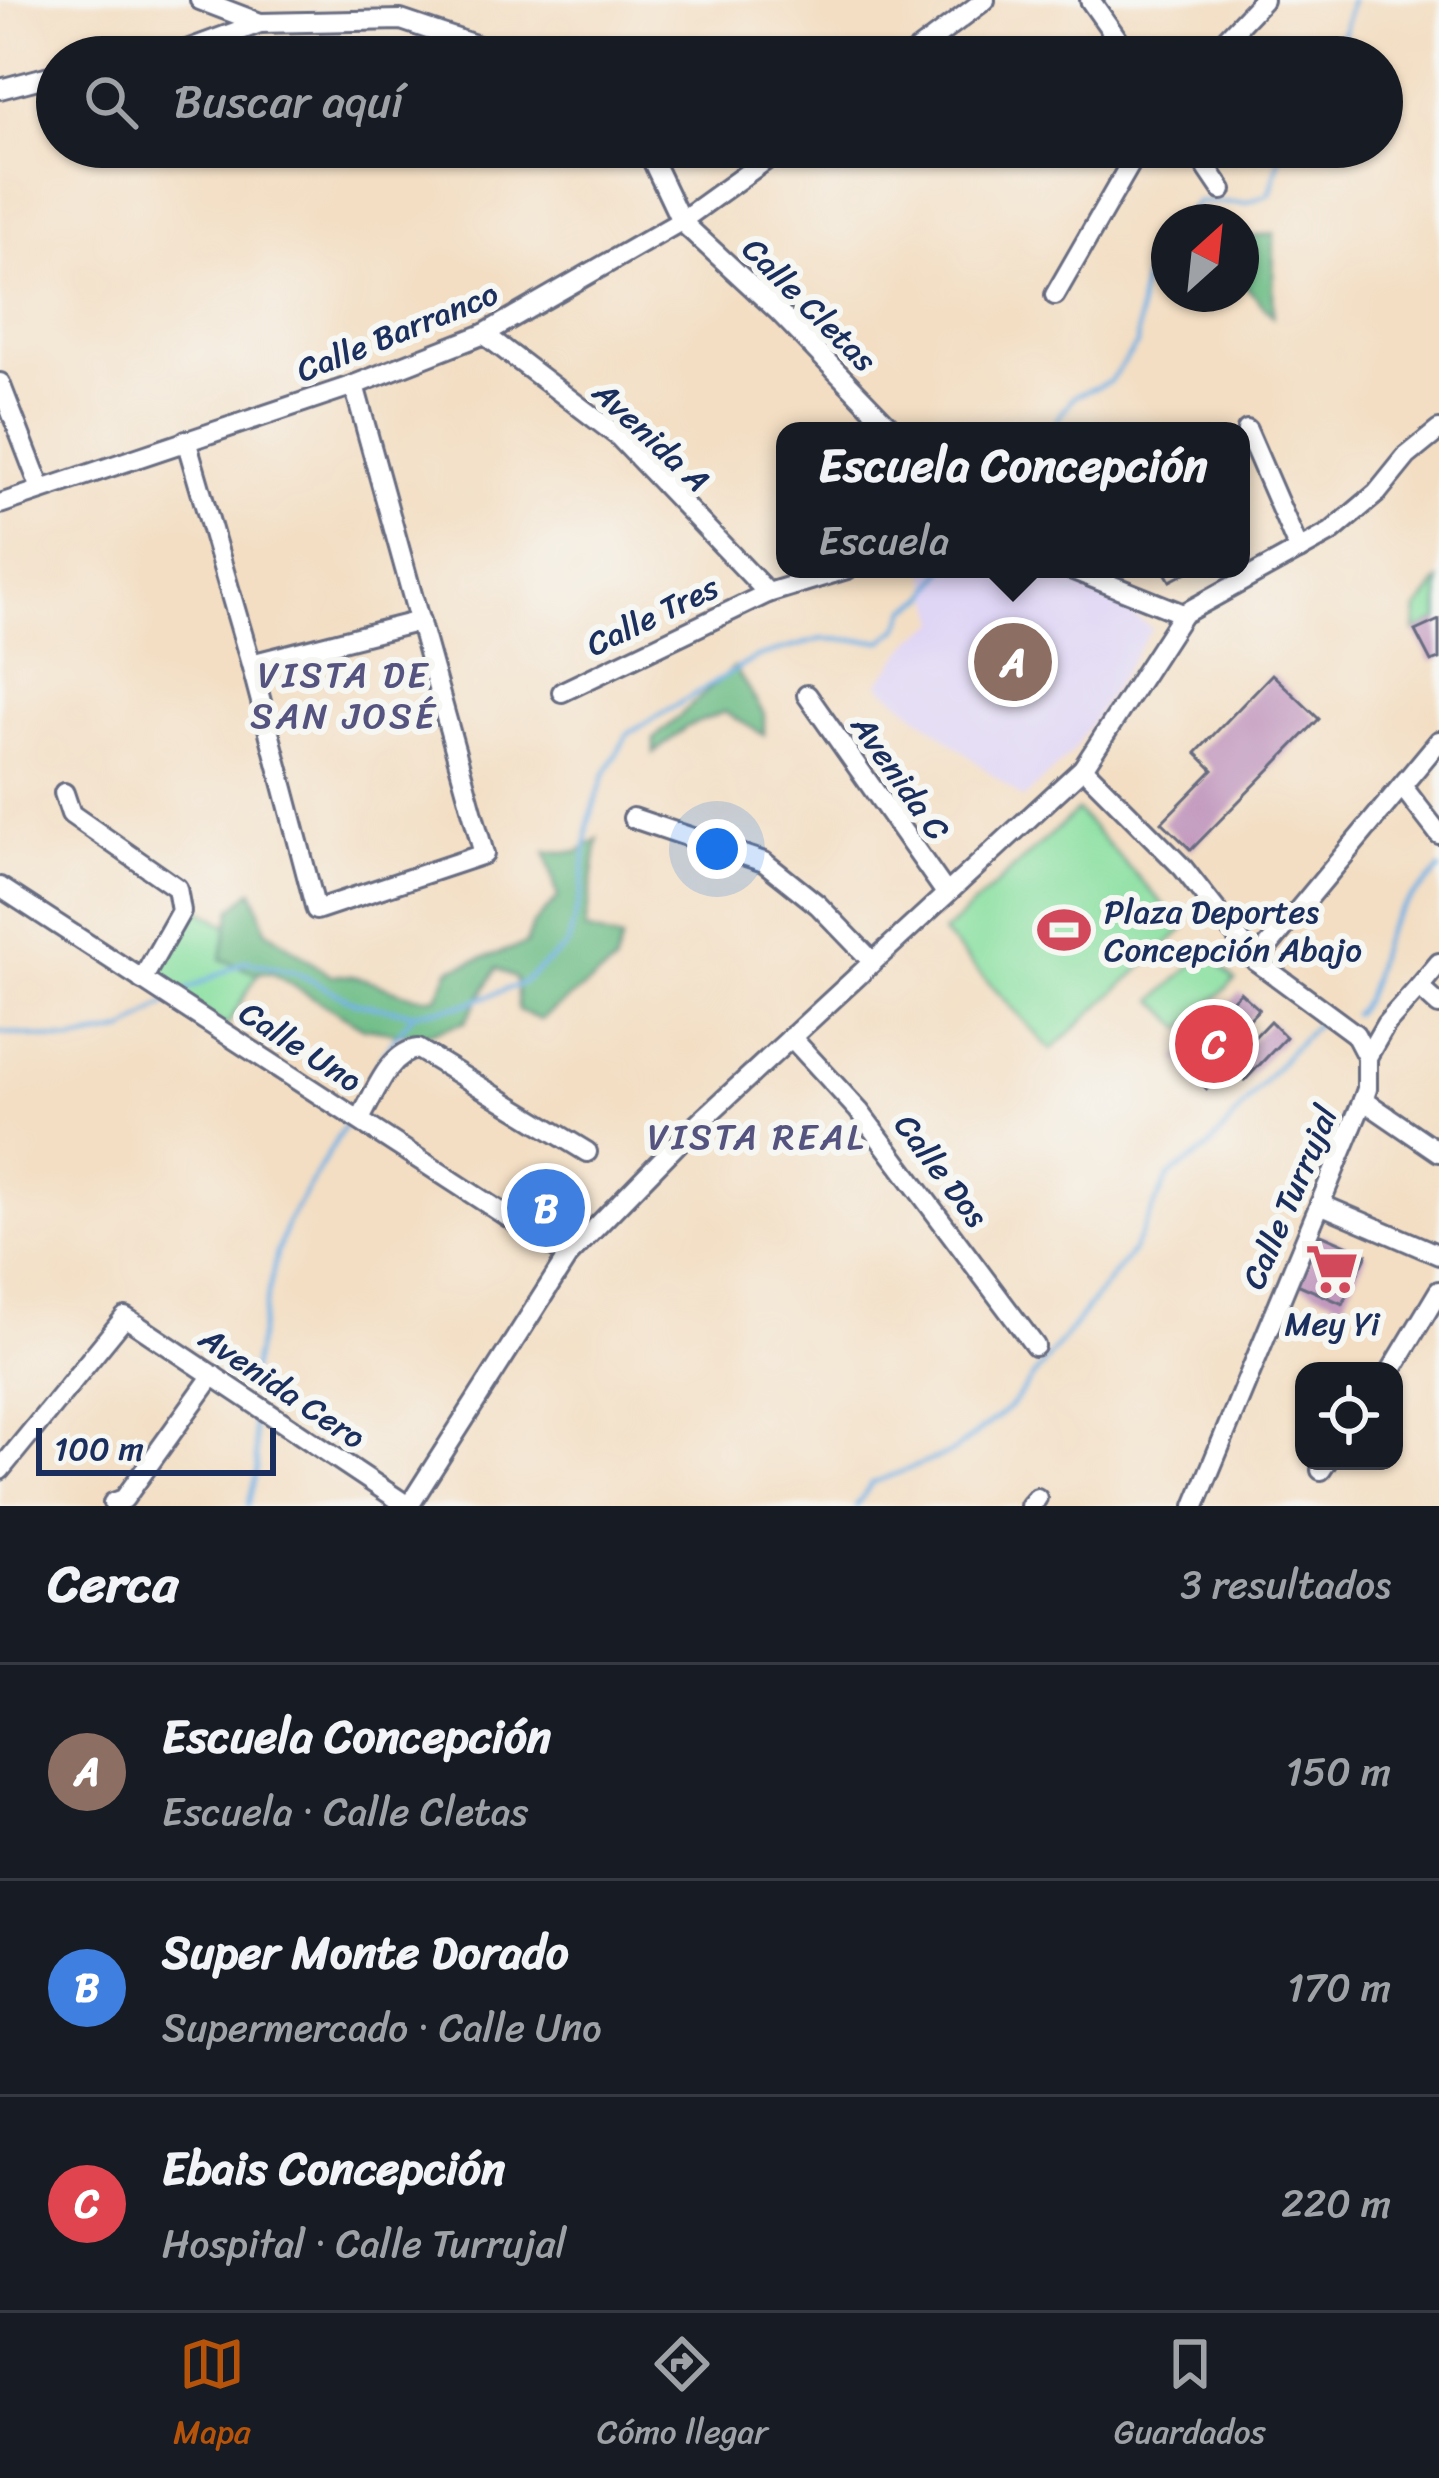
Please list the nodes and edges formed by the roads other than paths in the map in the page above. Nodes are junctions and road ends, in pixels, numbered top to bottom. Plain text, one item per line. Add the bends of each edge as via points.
1 (200, 0) edge
2 (985, 0) edge
3 (1090, 0) edge
4 (1263, 0) edge
5 (260, 23) junction
6 (226, 36) edge
7 (449, 36) edge
8 (937, 36) edge
9 (1115, 36) edge
10 (1229, 36) edge
11 (36, 80) edge
12 (0, 89) edge
13 (656, 168) edge
14 (755, 168) edge
15 (1128, 168) edge
16 (1207, 168) edge
17 (1222, 190) dead end
18 (681, 221) junction
19 (1055, 295) dead end
20 (484, 334) junction
21 (0, 383) edge
22 (354, 385) junction
23 (885, 422) edge
24 (1439, 430) edge
25 (1250, 437) edge
26 (186, 440) junction
27 (41, 490) junction
28 (0, 505) edge
29 (1299, 550) junction
30 (1250, 577) edge
31 (817, 578) edge
32 (1093, 578) edge
33 (1248, 578) edge
34 (767, 593) junction
35 (1183, 614) junction
36 (420, 621) junction
37 (251, 664) junction
38 (562, 692) dead end
39 (807, 695) dead end
40 (1439, 741) edge
41 (1083, 768) junction
42 (1402, 786) junction
43 (64, 793) dead end
44 (632, 818) dead end
45 (1439, 834) edge
46 (0, 887) edge
47 (946, 892) junction
48 (871, 960) junction
49 (1256, 961) junction
50 (1439, 964) edge
51 (142, 980) junction
52 (1419, 987) junction
53 (1439, 1005) edge
54 (791, 1037) junction
55 (1367, 1057) junction
56 (1364, 1100) junction
57 (360, 1119) junction
58 (587, 1152) dead end
59 (1439, 1152) edge
60 (1320, 1204) junction
61 (1439, 1255) edge
62 (568, 1256) junction
63 (1439, 1292) edge
64 (1035, 1346) dead end
65 (1396, 1362) edge
66 (214, 1375) junction
67 (0, 1470) edge
68 (1198, 1498) edge
69 (113, 1503) dead end
70 (409, 1506) edge
71 (1215, 1506) edge

1 - 5 street
2 - 8 street
3 - 9 street
4 - 10 street
5 - 6 street
5 - 7 street via 401,20
11 - 12 street
13 - 18 street
14 - 18 street, Calle Barranco
15 - 19 street
16 - 17 street
18 - 20 street, Calle Barranco
18 - 23 street, Calle Cletas
20 - 22 street, Calle Barranco
20 - 34 street, Avenida A via 618,436
21 - 27 street
22 - 26 street, Calle Barranco
22 - 36 street
24 - 29 street via 1377,493
25 - 29 street
26 - 27 street, Calle Barranco
26 - 37 street
27 - 28 street, Calle Barranco
29 - 30 street
31 - 34 street, Calle Tres
32 - 35 street
33 - 35 street
34 - 38 street, Calle Tres
35 - 41 street
36 - 37 street
36 - 37 street via 484,854 316,910
39 - 47 street, Avenida C
40 - 42 street
41 - 47 street
41 - 49 street via 1183,868
42 - 45 street
42 - 49 street
43 - 51 street via 71,814 176,888 181,911
44 - 48 street via 764,862
46 - 51 street, Calle Uno
47 - 48 street
48 - 54 street
49 - 55 street via 1355,1034
50 - 52 street
51 - 57 street, Calle Uno
52 - 53 street
52 - 55 street
54 - 62 street
54 - 64 street, Calle Dos via 859,1111
55 - 56 street, Calle Turrujal
56 - 59 street
56 - 60 street, Calle Turrujal
57 - 58 street via 397,1058 418,1049
57 - 62 street, Calle Uno
60 - 61 street
60 - 68 street, Calle Turrujal
62 - 70 street
63 - 65 street
66 - 67 street, Avenida Cero via 125,1317
66 - 69 street via 124,1499
66 - 70 street, Avenida Cero
68 - 71 street

